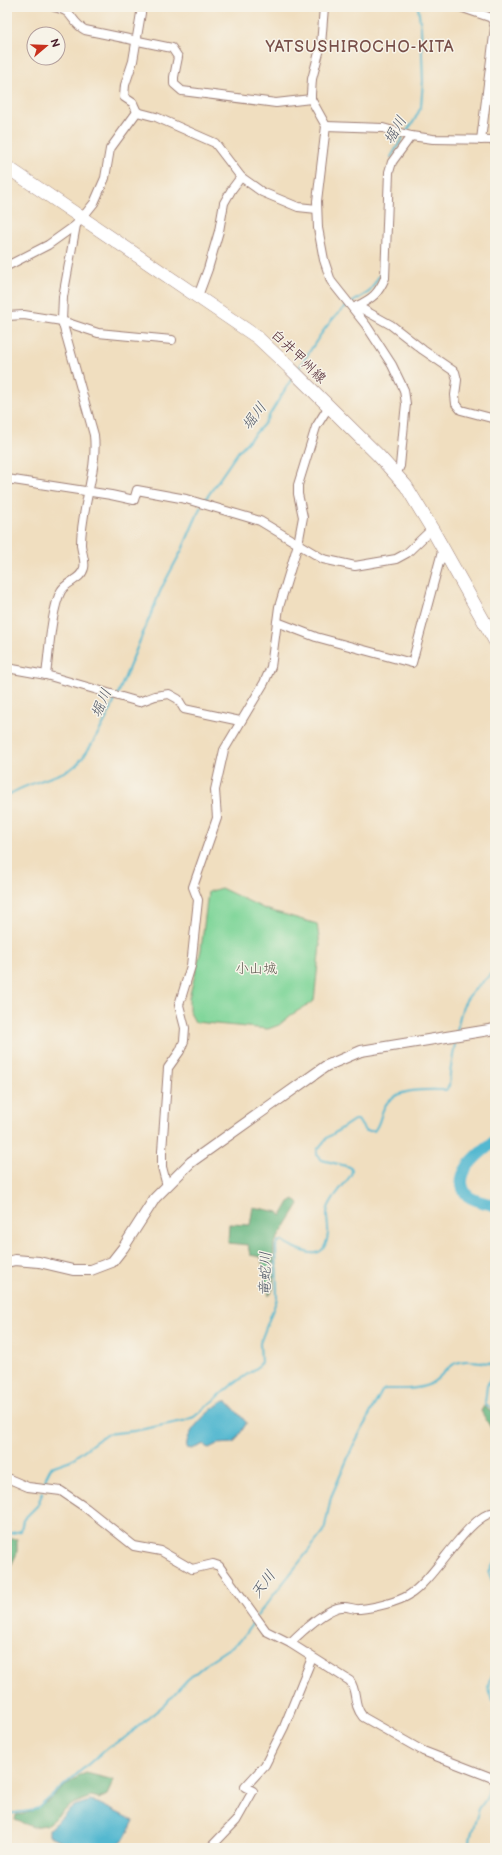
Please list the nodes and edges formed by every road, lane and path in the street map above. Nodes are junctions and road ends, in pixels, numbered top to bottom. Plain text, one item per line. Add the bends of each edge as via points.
1 (54, 7) edge
2 (142, 7) edge
3 (324, 7) edge
4 (460, 7) edge
5 (484, 10) edge
6 (494, 19) edge
7 (138, 41) junction
8 (311, 100) junction
9 (137, 112) junction
10 (326, 126) junction
11 (409, 136) junction
12 (481, 140) junction
13 (495, 140) edge
14 (7, 167) edge
15 (241, 177) junction
16 (317, 209) junction
17 (79, 221) junction
18 (7, 266) edge
19 (198, 296) junction
20 (355, 307) junction
21 (7, 316) edge
22 (62, 321) junction
23 (172, 340) dead end
24 (329, 406) junction
25 (495, 419) edge
26 (396, 475) junction
27 (7, 479) edge
28 (88, 493) junction
29 (432, 529) junction
30 (298, 544) junction
31 (443, 548) junction
32 (277, 622) junction
33 (495, 641) edge
34 (7, 668) edge
35 (46, 675) junction
36 (240, 722) junction
37 (495, 1029) edge
38 (167, 1186) junction
39 (7, 1262) edge
40 (7, 1478) edge
41 (495, 1512) edge
42 (290, 1643) junction
43 (312, 1658) junction
44 (495, 1779) edge
45 (210, 1848) edge

1 - 7 street via 68,12 78,26 85,30
2 - 7 street
3 - 8 street via 321,45 312,79
4 - 5 street
5 - 6 street
6 - 12 street
7 - 8 street via 172,48 178,57 174,84 182,92 276,103
7 - 9 street via 124,97 133,103
8 - 10 street
9 - 15 street via 156,117 215,143
9 - 17 street via 110,149 106,178 94,203
10 - 11 street via 383,128
10 - 16 street
11 - 12 street
11 - 20 street via 392,162 389,172 385,278 373,298
12 - 13 street
14 - 17 main road, 白井甲州線
15 - 16 street via 274,198 298,207
15 - 19 street via 224,203 219,231
16 - 20 street via 318,228 328,273 346,300
17 - 18 street via 48,244
17 - 19 main road, 白井甲州線
17 - 22 street via 63,297
19 - 24 main road, 白井甲州線 via 257,337
20 - 25 street via 391,325 455,372 456,404 461,410
20 - 26 street via 392,365 404,390 405,413 400,466
21 - 22 street via 24,315
22 - 23 street via 98,333
22 - 28 street via 94,435 96,451
24 - 26 main road, 白井甲州線
24 - 30 street via 316,427 298,485 303,517
26 - 29 main road, 白井甲州線
27 - 28 street
28 - 30 street via 134,500 137,490 202,504 260,521
28 - 35 street via 81,544 84,567 79,576 65,585 60,593 52,626
29 - 30 street via 407,553 396,559 355,566 323,558
29 - 31 main road, 白井甲州線
30 - 32 street
31 - 32 street via 412,663 316,637
31 - 33 main road, 白井甲州線
32 - 36 street via 271,667
34 - 35 street
35 - 36 street via 140,702 169,694 178,699 184,709
36 - 38 street via 224,750 215,790 217,818 193,887 198,900 192,959 179,1005 185,1028 184,1042 168,1068 162,1151 162,1167
37 - 38 street via 361,1051 326,1066 197,1158
38 - 39 street via 155,1198 112,1262 91,1270 73,1270 39,1262
40 - 42 street via 28,1487 61,1491 134,1546 161,1551 192,1569 213,1564 219,1566 266,1631
41 - 42 street via 489,1512 477,1520 410,1595 359,1609 332,1609
42 - 43 street
43 - 44 street via 350,1681 354,1687 354,1700 363,1717 423,1751
43 - 45 street via 284,1727 265,1765 245,1787 253,1791 236,1821

